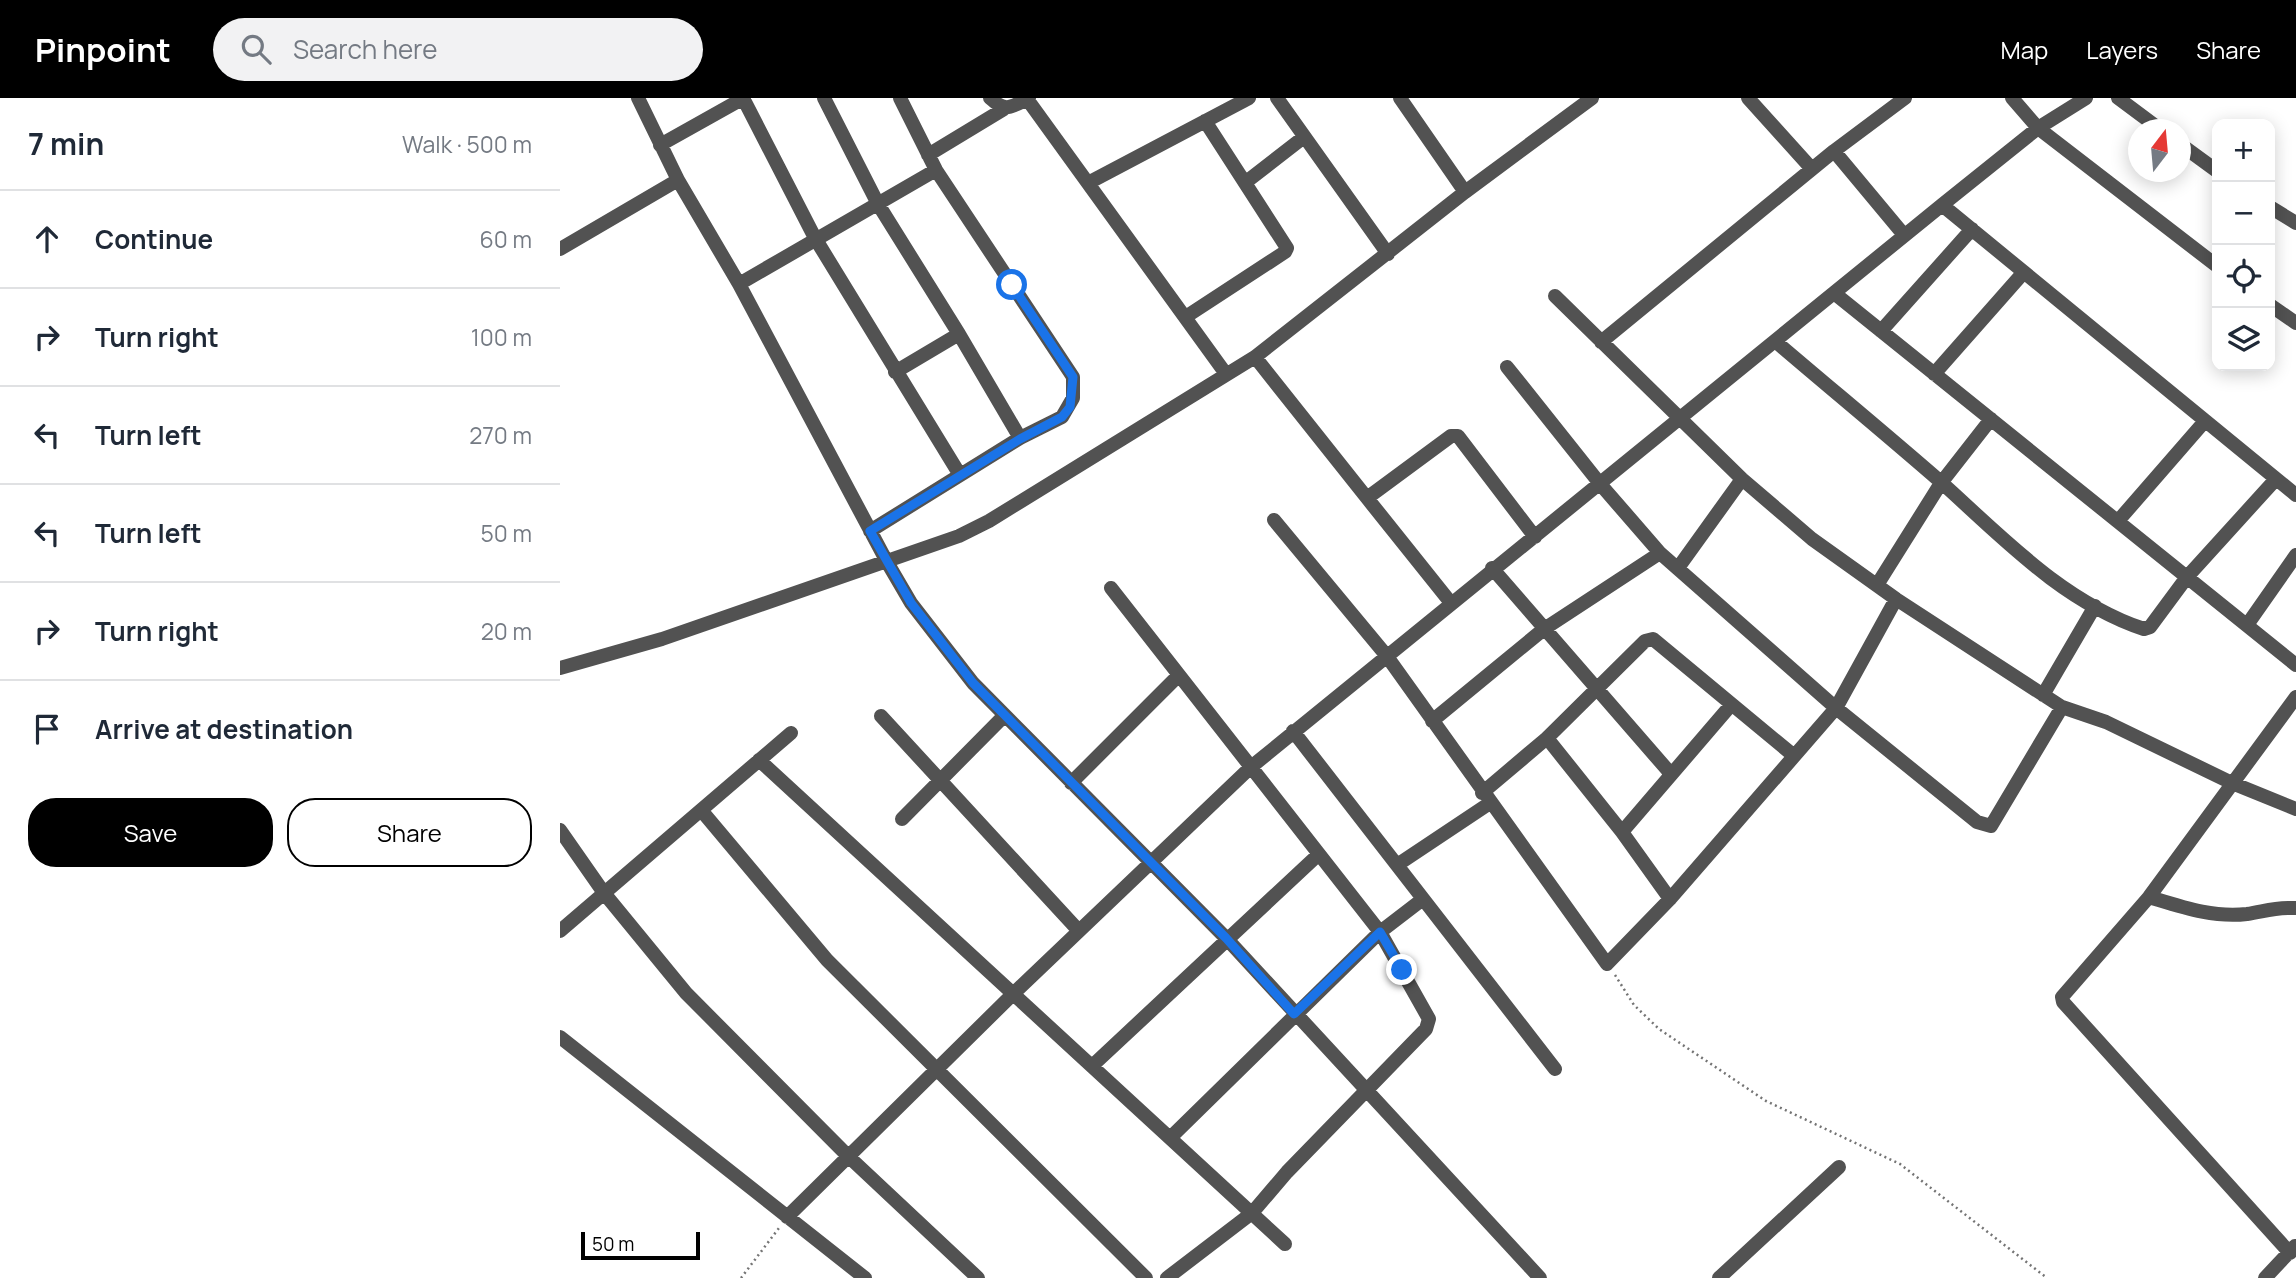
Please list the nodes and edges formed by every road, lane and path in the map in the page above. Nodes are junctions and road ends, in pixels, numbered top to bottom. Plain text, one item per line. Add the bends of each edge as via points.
1 (638, 98) edge
2 (744, 98) edge
3 (824, 98) edge
4 (900, 98) edge
5 (990, 98) edge
6 (1028, 98) edge
7 (1249, 98) edge
8 (1277, 98) edge
9 (1400, 98) edge
10 (1592, 98) edge
11 (1748, 98) edge
12 (1905, 98) edge
13 (2012, 98) edge
14 (2086, 98) edge
15 (2118, 98) edge
16 (1004, 109) junction
17 (2146, 119) edge
18 (1205, 121) junction
19 (2038, 128) junction
20 (1304, 137) junction
21 (660, 145) junction
22 (1834, 151) junction
23 (2191, 152) edge
24 (928, 155) junction
25 (2212, 167) edge
26 (1812, 169) junction
27 (936, 170) junction
28 (678, 180) junction
29 (1246, 182) junction
30 (1088, 183) junction
31 (1465, 192) junction
32 (878, 204) junction
33 (1942, 205) junction
34 (2275, 211) edge
35 (2296, 223) edge
36 (1972, 229) junction
37 (1904, 235) junction
38 (815, 238) junction
39 (560, 249) edge
40 (1388, 254) junction
41 (2212, 262) edge
42 (2024, 272) junction
43 (738, 284) junction
44 (1834, 293) junction
45 (1555, 296) dead end
46 (2275, 308) edge
47 (1186, 316) junction
48 (2296, 323) edge
49 (1881, 331) junction
50 (959, 334) junction
51 (1775, 341) junction
52 (1601, 342) junction
53 (1255, 357) junction
54 (1507, 367) dead end
55 (895, 372) junction
56 (1226, 374) junction
57 (1934, 374) junction
58 (1678, 418) junction
59 (1991, 419) junction
60 (2205, 421) junction
61 (1020, 439) junction
62 (960, 475) junction
63 (1742, 478) junction
64 (2276, 479) junction
65 (1941, 483) junction
66 (1601, 485) junction
67 (2296, 495) edge
68 (1367, 498) junction
69 (1274, 520) dead end
70 (2118, 521) junction
71 (870, 531) junction
72 (1535, 537) junction
73 (1660, 553) junction
74 (2296, 555) edge
75 (887, 562) junction
76 (1492, 568) junction
77 (1678, 568) junction
78 (2187, 577) junction
79 (1877, 585) junction
80 (1111, 588) dead end
81 (1896, 599) junction
82 (1451, 603) junction
83 (2095, 606) junction
84 (2247, 625) junction
85 (1544, 629) junction
86 (1386, 655) junction
87 (2296, 664) edge
88 (560, 668) edge
89 (1179, 675) junction
90 (1597, 691) junction
91 (2043, 695) junction
92 (2296, 697) edge
93 (1731, 705) junction
94 (2062, 707) junction
95 (1836, 708) junction
96 (881, 716) dead end
97 (1004, 716) junction
98 (1432, 721) junction
99 (1293, 731) junction
100 (791, 733) dead end
101 (1547, 738) junction
102 (1793, 755) junction
103 (759, 760) junction
104 (1251, 767) junction
105 (1671, 774) junction
106 (938, 779) junction
107 (1071, 783) junction
108 (2232, 783) junction
109 (1486, 798) junction
110 (2296, 809) edge
111 (701, 810) junction
112 (902, 819) dead end
113 (560, 831) edge
114 (1622, 832) junction
115 (1319, 854) junction
116 (1150, 865) junction
117 (1397, 865) junction
118 (604, 893) junction
119 (2149, 897) junction
120 (1423, 899) junction
121 (1670, 899) junction
122 (2296, 908) edge
123 (577, 916) junction
124 (560, 919) edge
125 (560, 931) edge
126 (1079, 931) junction
127 (1380, 932) junction
128 (1226, 938) junction
129 (1607, 964) junction
130 (1013, 993) junction
131 (1294, 1014) junction
132 (560, 1037) edge
133 (1092, 1066) junction
134 (1555, 1069) dead end
135 (936, 1070) junction
136 (1368, 1090) junction
137 (1170, 1138) junction
138 (849, 1157) junction
139 (1839, 1167) dead end
140 (1252, 1213) junction
141 (787, 1216) junction
142 (1285, 1244) dead end
143 (2293, 1249) edge
144 (741, 1278) edge
145 (865, 1278) edge
146 (978, 1278) edge
147 (1146, 1278) edge
148 (1167, 1278) edge
149 (1540, 1278) edge
150 (1719, 1278) edge
151 (2047, 1278) edge
152 (2265, 1278) edge

1 - 21 street
2 - 21 street
2 - 38 street
3 - 32 street
4 - 24 street
5 - 16 street
6 - 16 street
6 - 30 street
7 - 18 street
8 - 20 street
9 - 31 street
10 - 31 street
11 - 26 street
12 - 22 street
13 - 19 street
14 - 19 street
15 - 17 street
16 - 24 street
18 - 29 street
18 - 30 street
19 - 33 street
19 - 41 street
20 - 29 street
20 - 40 street
21 - 28 street
22 - 26 street
22 - 37 street
23 - 25 street
24 - 27 street
26 - 52 street
27 - 32 street
27 - 61 street via 1073,377 1073,398 1062,417
28 - 39 street
28 - 43 street
29 - 47 street via 1286,242 1286,250
30 - 47 street
31 - 40 street
32 - 38 street
32 - 50 street
33 - 36 street
33 - 37 street
34 - 35 street
36 - 42 street
36 - 49 street
37 - 44 street
38 - 43 street
38 - 55 street
40 - 53 street
42 - 57 street
42 - 60 street
43 - 71 street
44 - 49 street
44 - 51 street
45 - 52 street
46 - 48 street
47 - 56 street
49 - 57 street
50 - 55 street
50 - 61 street
51 - 58 street
51 - 65 street
52 - 58 street
53 - 56 street
53 - 68 street
54 - 66 street
55 - 62 street
56 - 75 street via 989,521
57 - 59 street
58 - 63 street
58 - 66 street
59 - 65 street
59 - 70 street
60 - 64 street
60 - 70 street
61 - 62 street
62 - 71 street
63 - 77 street
63 - 79 street via 1812,539
64 - 67 street
64 - 78 street
65 - 79 street
65 - 83 street via 2032,565
66 - 72 street
66 - 73 street
68 - 72 street via 1451,436 1458,436
68 - 82 street
69 - 86 street
70 - 78 street
71 - 75 street
72 - 76 street
73 - 77 street
73 - 85 street
74 - 84 street
75 - 88 street via 662,639
75 - 97 street via 935,634
76 - 82 street
76 - 85 street
77 - 95 street
78 - 83 street via 2144,629
78 - 84 street
79 - 81 street
80 - 89 street
81 - 91 street
81 - 95 street
82 - 86 street
83 - 91 street
84 - 87 street
85 - 90 street
85 - 98 street
86 - 98 street
86 - 99 street
89 - 104 street
89 - 107 street
90 - 93 street via 1653,639
90 - 101 street
90 - 105 street
91 - 94 street
92 - 108 street
93 - 102 street
93 - 105 street
94 - 95 street via 1991,826 1977,822
94 - 108 street via 2106,722
95 - 102 street
96 - 106 street
97 - 106 street
97 - 107 street
98 - 109 street
99 - 104 street
99 - 117 street
100 - 103 street
101 - 109 street
101 - 114 street
102 - 121 street
103 - 111 street
103 - 130 street
104 - 115 street
104 - 116 street
105 - 114 street
106 - 112 street
106 - 126 street
107 - 116 street
108 - 110 street
108 - 119 street
109 - 117 street
109 - 129 street
111 - 118 street
111 - 135 street via 827,960
113 - 118 street
114 - 121 street
115 - 127 street
115 - 128 street
116 - 126 street
116 - 128 street
117 - 120 street
118 - 123 street
118 - 138 street via 685,993
119 - 122 street via 2213,914
119 - 143 street via 2063,992 2063,1002
120 - 127 street
120 - 134 street
121 - 129 street
123 - 124 street
123 - 125 street
126 - 130 street
127 - 131 street
127 - 136 street via 1429,1019 1426,1029
128 - 131 street
128 - 133 street
129 - 151 path via 1634,1006 1659,1029 1766,1101 1899,1164
130 - 133 street
130 - 135 street
131 - 136 street
131 - 137 street
132 - 141 street
133 - 137 street
135 - 138 street
135 - 147 street
136 - 140 street
136 - 149 street
137 - 140 street
138 - 141 street
138 - 146 street
139 - 150 street
140 - 142 street
140 - 148 street
141 - 144 path
141 - 145 street
143 - 152 street

